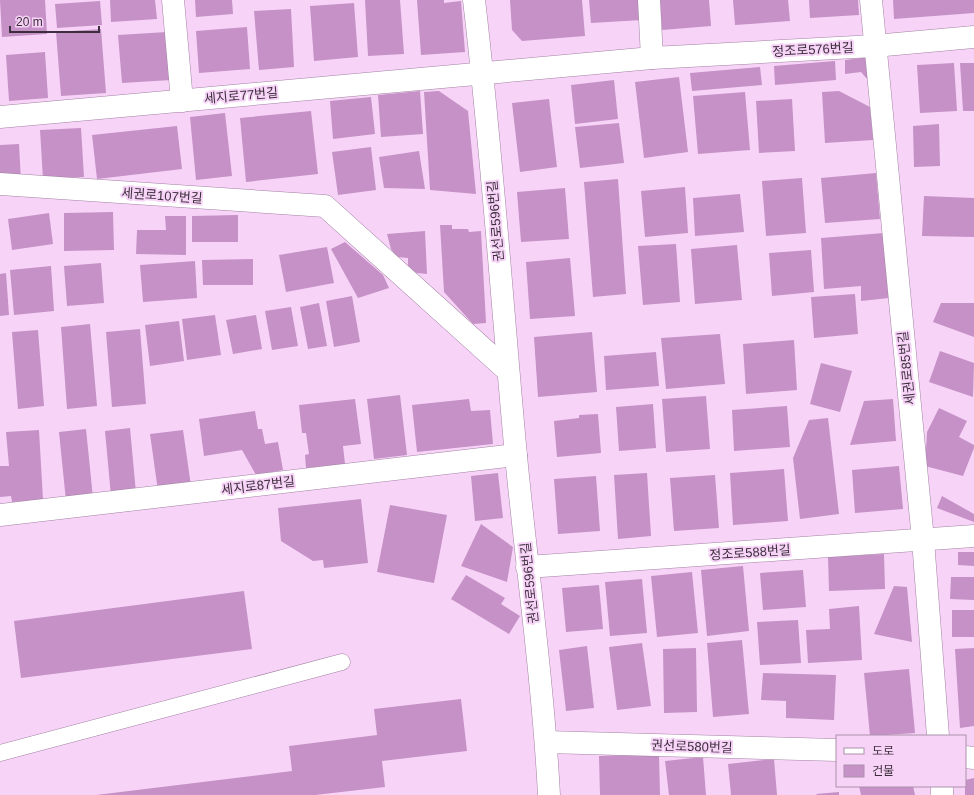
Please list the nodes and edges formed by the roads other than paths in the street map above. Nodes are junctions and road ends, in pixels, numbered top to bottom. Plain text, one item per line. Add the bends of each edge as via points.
1 (173, 0) edge
2 (474, 0) edge
3 (649, 0) edge
4 (871, 0) edge
5 (974, 37) edge
6 (874, 46) junction
7 (652, 58) junction
8 (483, 72) junction
9 (182, 100) junction
10 (0, 117) edge
11 (0, 184) edge
12 (508, 370) junction
13 (516, 456) junction
14 (0, 515) edge
15 (974, 536) edge
16 (923, 540) junction
17 (527, 567) junction
18 (342, 662) dead end
19 (938, 735) edge
20 (546, 742) junction
21 (836, 750) edge
22 (0, 753) edge
23 (549, 795) edge

1 - 9 street
2 - 8 street, 권선로596번길
3 - 7 street
4 - 6 street, 세권로85번길
5 - 6 street, 정조로576번길
6 - 7 street, 정조로576번길
6 - 16 street, 세권로85번길
7 - 8 street, 정조로576번길
8 - 9 street, 세지로77번길
8 - 12 street, 권선로596번길
9 - 10 street, 세지로77번길
11 - 12 street, 세권로107번길 via 325,206
12 - 13 street, 권선로596번길
13 - 14 street, 세지로87번길
13 - 17 street, 권선로596번길
15 - 16 street, 정조로588번길
16 - 17 street, 정조로588번길
16 - 19 street, 세권로85번길
17 - 20 street, 권선로596번길
18 - 22 lane
20 - 21 street, 권선로580번길
20 - 23 street, 권선로596번길

